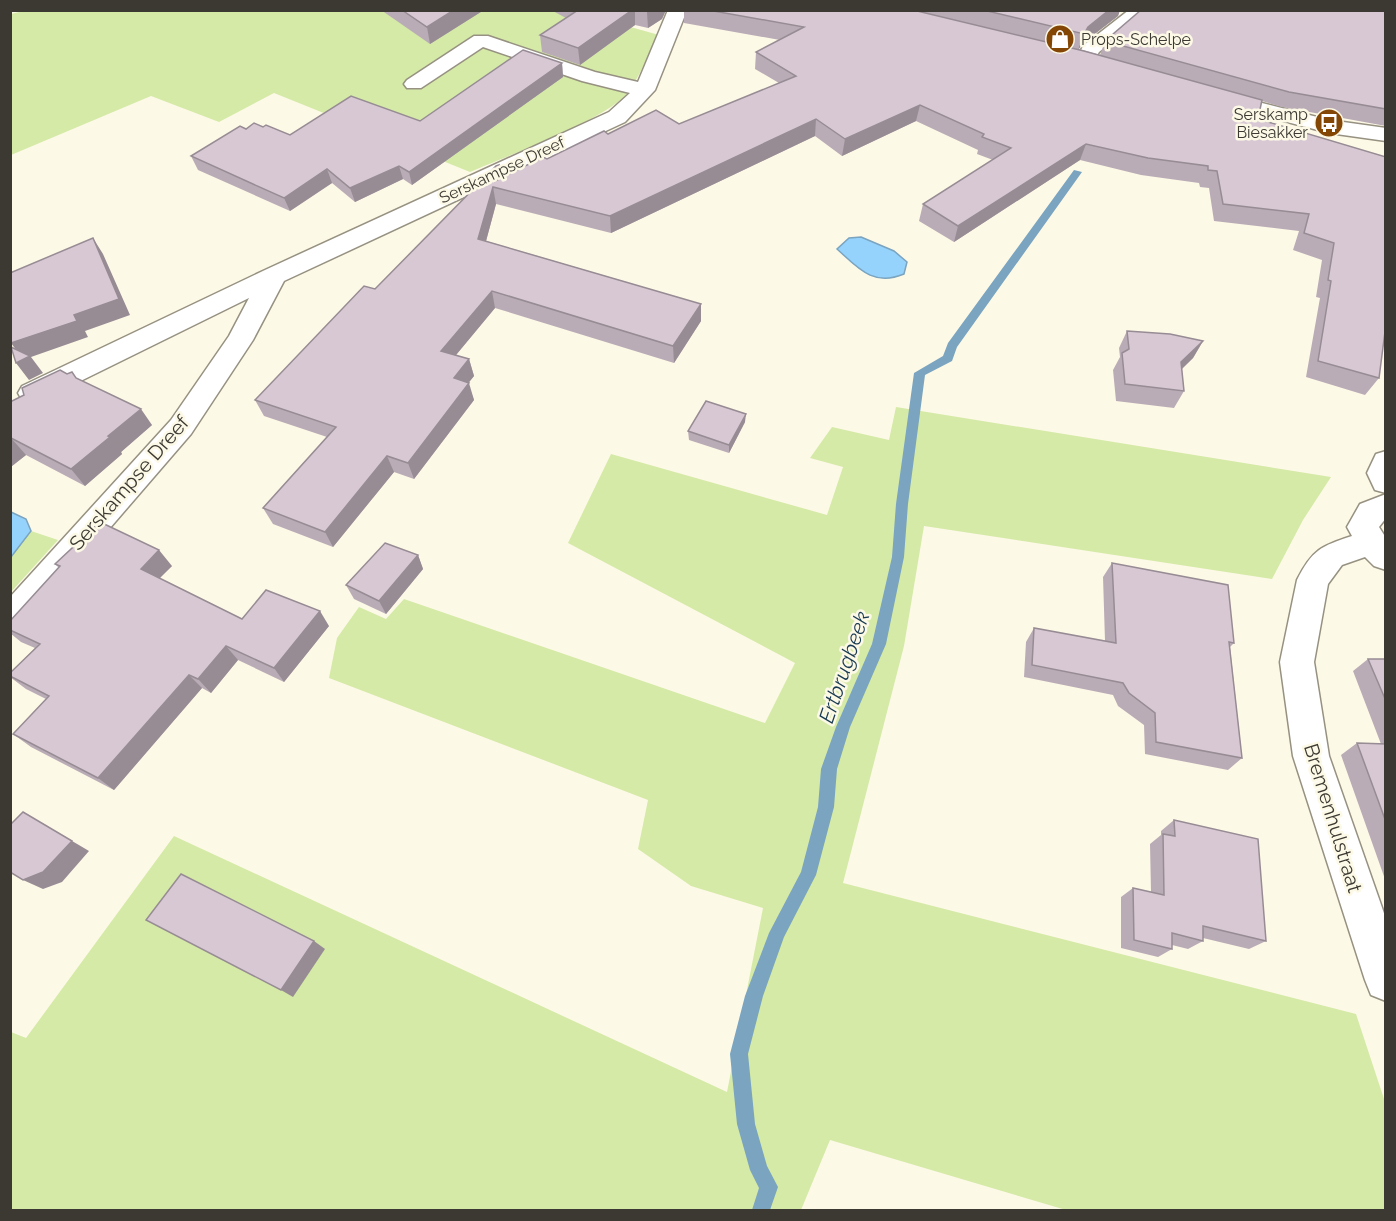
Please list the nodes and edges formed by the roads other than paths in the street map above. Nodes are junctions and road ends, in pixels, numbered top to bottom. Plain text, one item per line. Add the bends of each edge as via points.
1 (678, 10) edge
2 (1142, 10) edge
3 (1107, 67) edge
4 (414, 84) dead end
5 (645, 90) junction
6 (1198, 92) edge
7 (1386, 135) edge
8 (274, 276) junction
9 (25, 396) edge
10 (1386, 462) edge
11 (1386, 482) edge
12 (1386, 506) edge
13 (1378, 550) edge
14 (10, 620) edge
15 (1386, 980) edge

1 - 5 street, Serskampse Dreef
2 - 3 street via 1076,58
4 - 5 street via 481,40 589,77
5 - 8 street, Serskampse Dreef via 617,117
6 - 7 street via 1278,115
8 - 9 street, Serskampse Dreef
8 - 14 street, Serskampse Dreef via 240,340 181,427
10 - 11 street via 1382,473
12 - 13 street via 1378,506 1366,516 1363,527
13 - 15 street, Bremenhulstraat via 1331,556 1313,580 1297,662 1311,756

